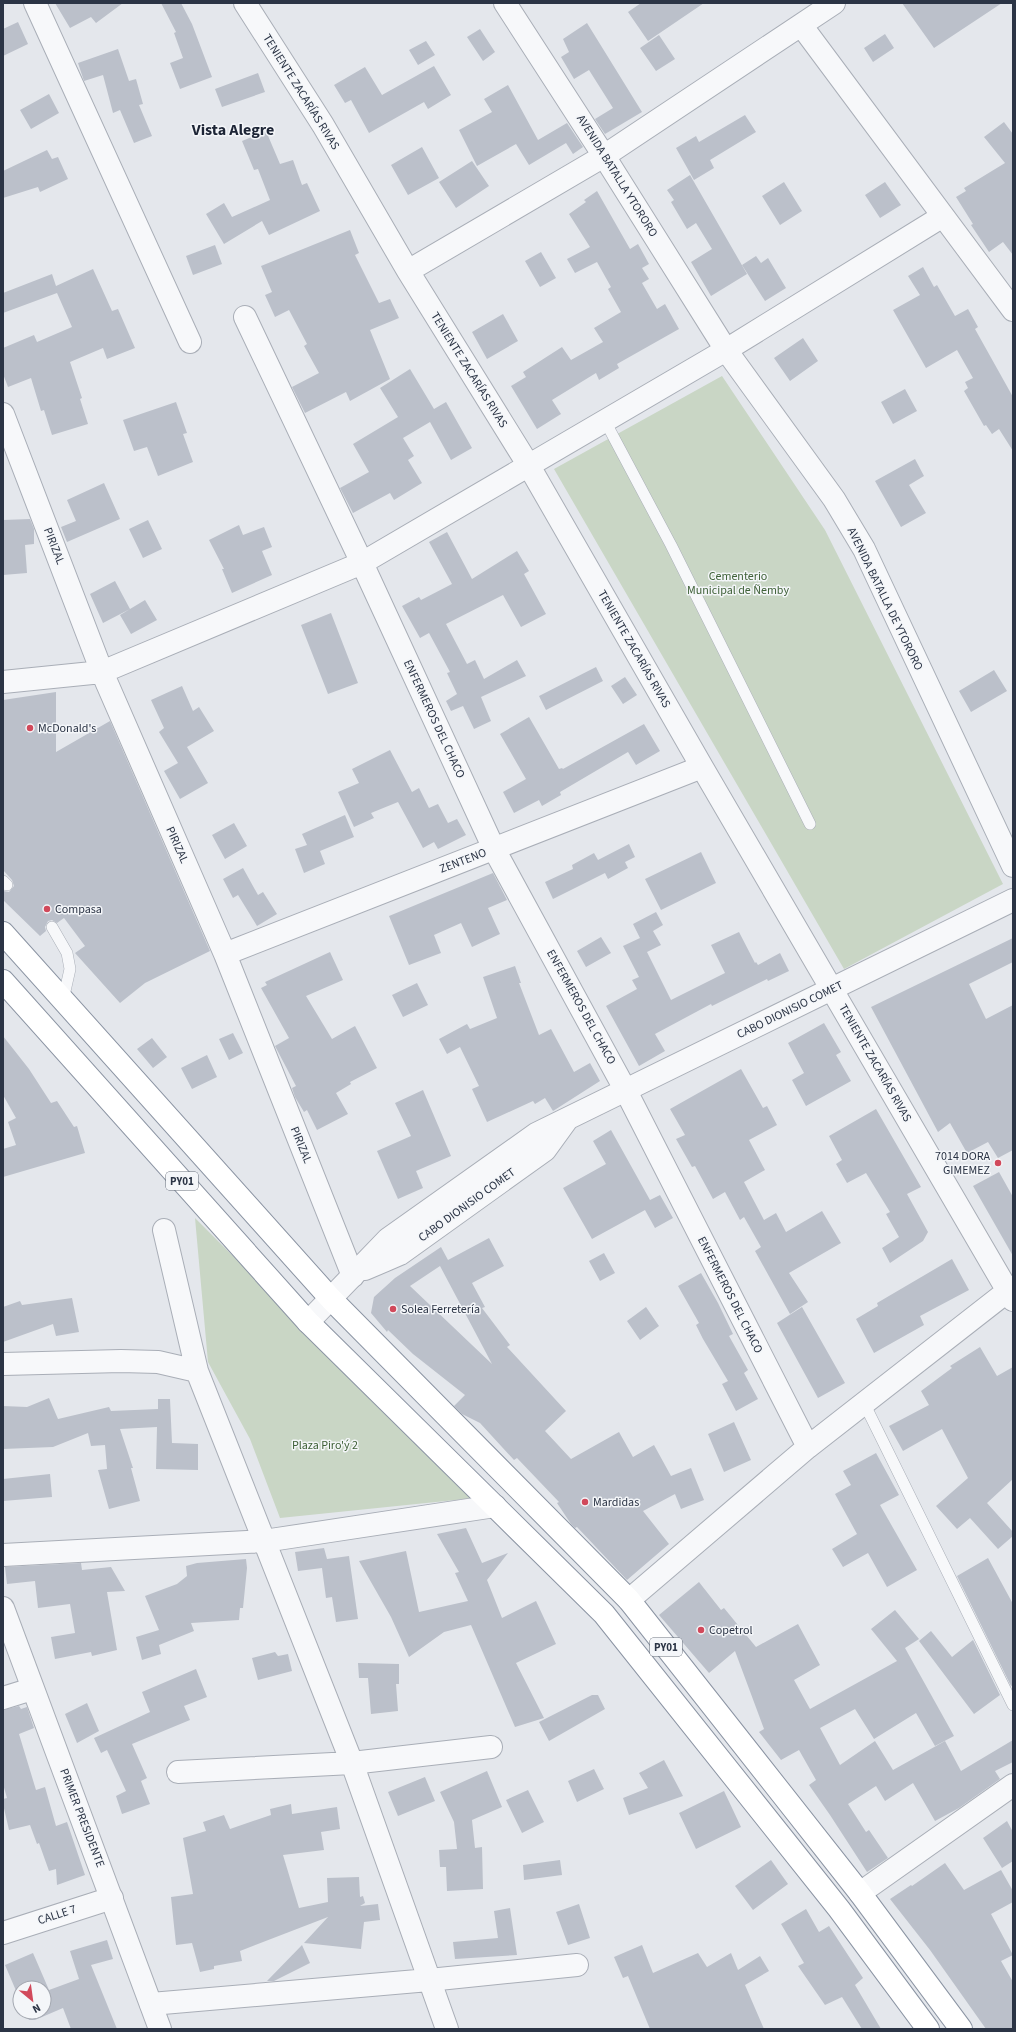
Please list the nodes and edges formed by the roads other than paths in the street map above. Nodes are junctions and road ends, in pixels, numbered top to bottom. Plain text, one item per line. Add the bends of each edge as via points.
1 (35, 3) edge
2 (245, 3) edge
3 (505, 3) edge
4 (834, 3) edge
5 (801, 25) junction
6 (604, 156) junction
7 (943, 216) junction
8 (408, 271) junction
9 (1013, 310) edge
10 (245, 317) dead end
11 (190, 342) dead end
12 (726, 350) junction
13 (3, 414) edge
14 (605, 421) junction
15 (529, 466) junction
16 (362, 563) junction
17 (102, 672) junction
18 (3, 682) edge
19 (702, 767) junction
20 (810, 824) dead end
21 (494, 849) junction
22 (1013, 866) edge
23 (1013, 900) edge
24 (52, 927) dead end
25 (3, 933) edge
26 (225, 954) junction
27 (3, 981) edge
28 (832, 989) junction
29 (63, 1000) junction
30 (80, 1018) junction
31 (55, 1039) junction
32 (626, 1091) junction
33 (164, 1230) dead end
34 (354, 1275) junction
35 (1011, 1293) edge
36 (332, 1299) junction
37 (308, 1322) junction
38 (3, 1364) edge
39 (197, 1371) junction
40 (864, 1403) junction
41 (808, 1447) junction
42 (495, 1506) junction
43 (264, 1541) junction
44 (3, 1555) edge
45 (628, 1600) junction
46 (3, 1608) edge
47 (32, 1689) junction
48 (3, 1698) edge
49 (1013, 1705) edge
50 (491, 1747) dead end
51 (352, 1762) junction
52 (178, 1772) dead end
53 (1013, 1785) edge
54 (860, 1894) junction
55 (112, 1898) junction
56 (3, 1932) edge
57 (577, 1965) dead end
58 (430, 1980) junction
59 (151, 2004) junction
60 (160, 2029) edge
61 (447, 2029) edge
62 (928, 2029) edge
63 (961, 2029) edge

1 - 11 street
2 - 8 street, TENIENTE ZACARÍAS RIVAS via 323,125
3 - 6 street, AVENIDA BATALLA YTORORO
4 - 5 street
5 - 6 street
5 - 7 street
6 - 8 street
6 - 12 street, AVENIDA BATALLA YTORORO
7 - 9 street
7 - 12 street
8 - 15 street, TENIENTE ZACARÍAS RIVAS
10 - 16 street, ENFERMEROS DEL CHACO
12 - 14 street
12 - 22 street, AVENIDA BATALLA DE YTORORO via 834,499 864,549
13 - 17 street, PIRIZAL
14 - 15 street
14 - 20 lane via 671,545
15 - 16 street
15 - 19 street, TENIENTE ZACARÍAS RIVAS
16 - 17 street
16 - 21 street, ENFERMEROS DEL CHACO
17 - 18 street
17 - 26 street, PIRIZAL
19 - 21 street, ZENTENO
19 - 28 street, TENIENTE ZACARÍAS RIVAS
21 - 26 street, ZENTENO
21 - 32 street, ENFERMEROS DEL CHACO
23 - 28 street, CABO DIONISIO COMET
24 - 29 lane via 66,953 70,969
25 - 29 highway, PY01
26 - 34 street, PIRIZAL
27 - 31 highway, PY01
28 - 32 street, CABO DIONISIO COMET
28 - 35 street, TENIENTE ZACARÍAS RIVAS
29 - 30 highway, PY01
30 - 31 highway
30 - 36 highway, PY01
31 - 37 highway, PY01
32 - 34 street, CABO DIONISIO COMET via 566,1120 544,1150 400,1254
32 - 41 street, ENFERMEROS DEL CHACO
33 - 39 street
34 - 36 street, CABO DIONISIO COMET
35 - 40 street
36 - 37 street, CABO DIONISIO COMET
36 - 45 highway, PY01
37 - 42 highway, PY01
38 - 39 street via 158,1362
39 - 43 street
40 - 41 street
40 - 49 lane
41 - 45 street
42 - 43 street
42 - 62 highway, PY01 via 604,1614 840,1909
43 - 44 street
43 - 51 street
45 - 54 highway, PY01
46 - 47 street, PRIMER PRESIDENTE
47 - 48 street
47 - 55 street, PRIMER PRESIDENTE
50 - 51 street
51 - 52 street
51 - 58 street
53 - 54 street
54 - 63 highway, PY01
55 - 56 street, CALLE 7
55 - 59 street, PRIMER PRESIDENTE
57 - 58 street
58 - 59 street
58 - 61 street
59 - 60 street, PRIMER PRESIDENTE

